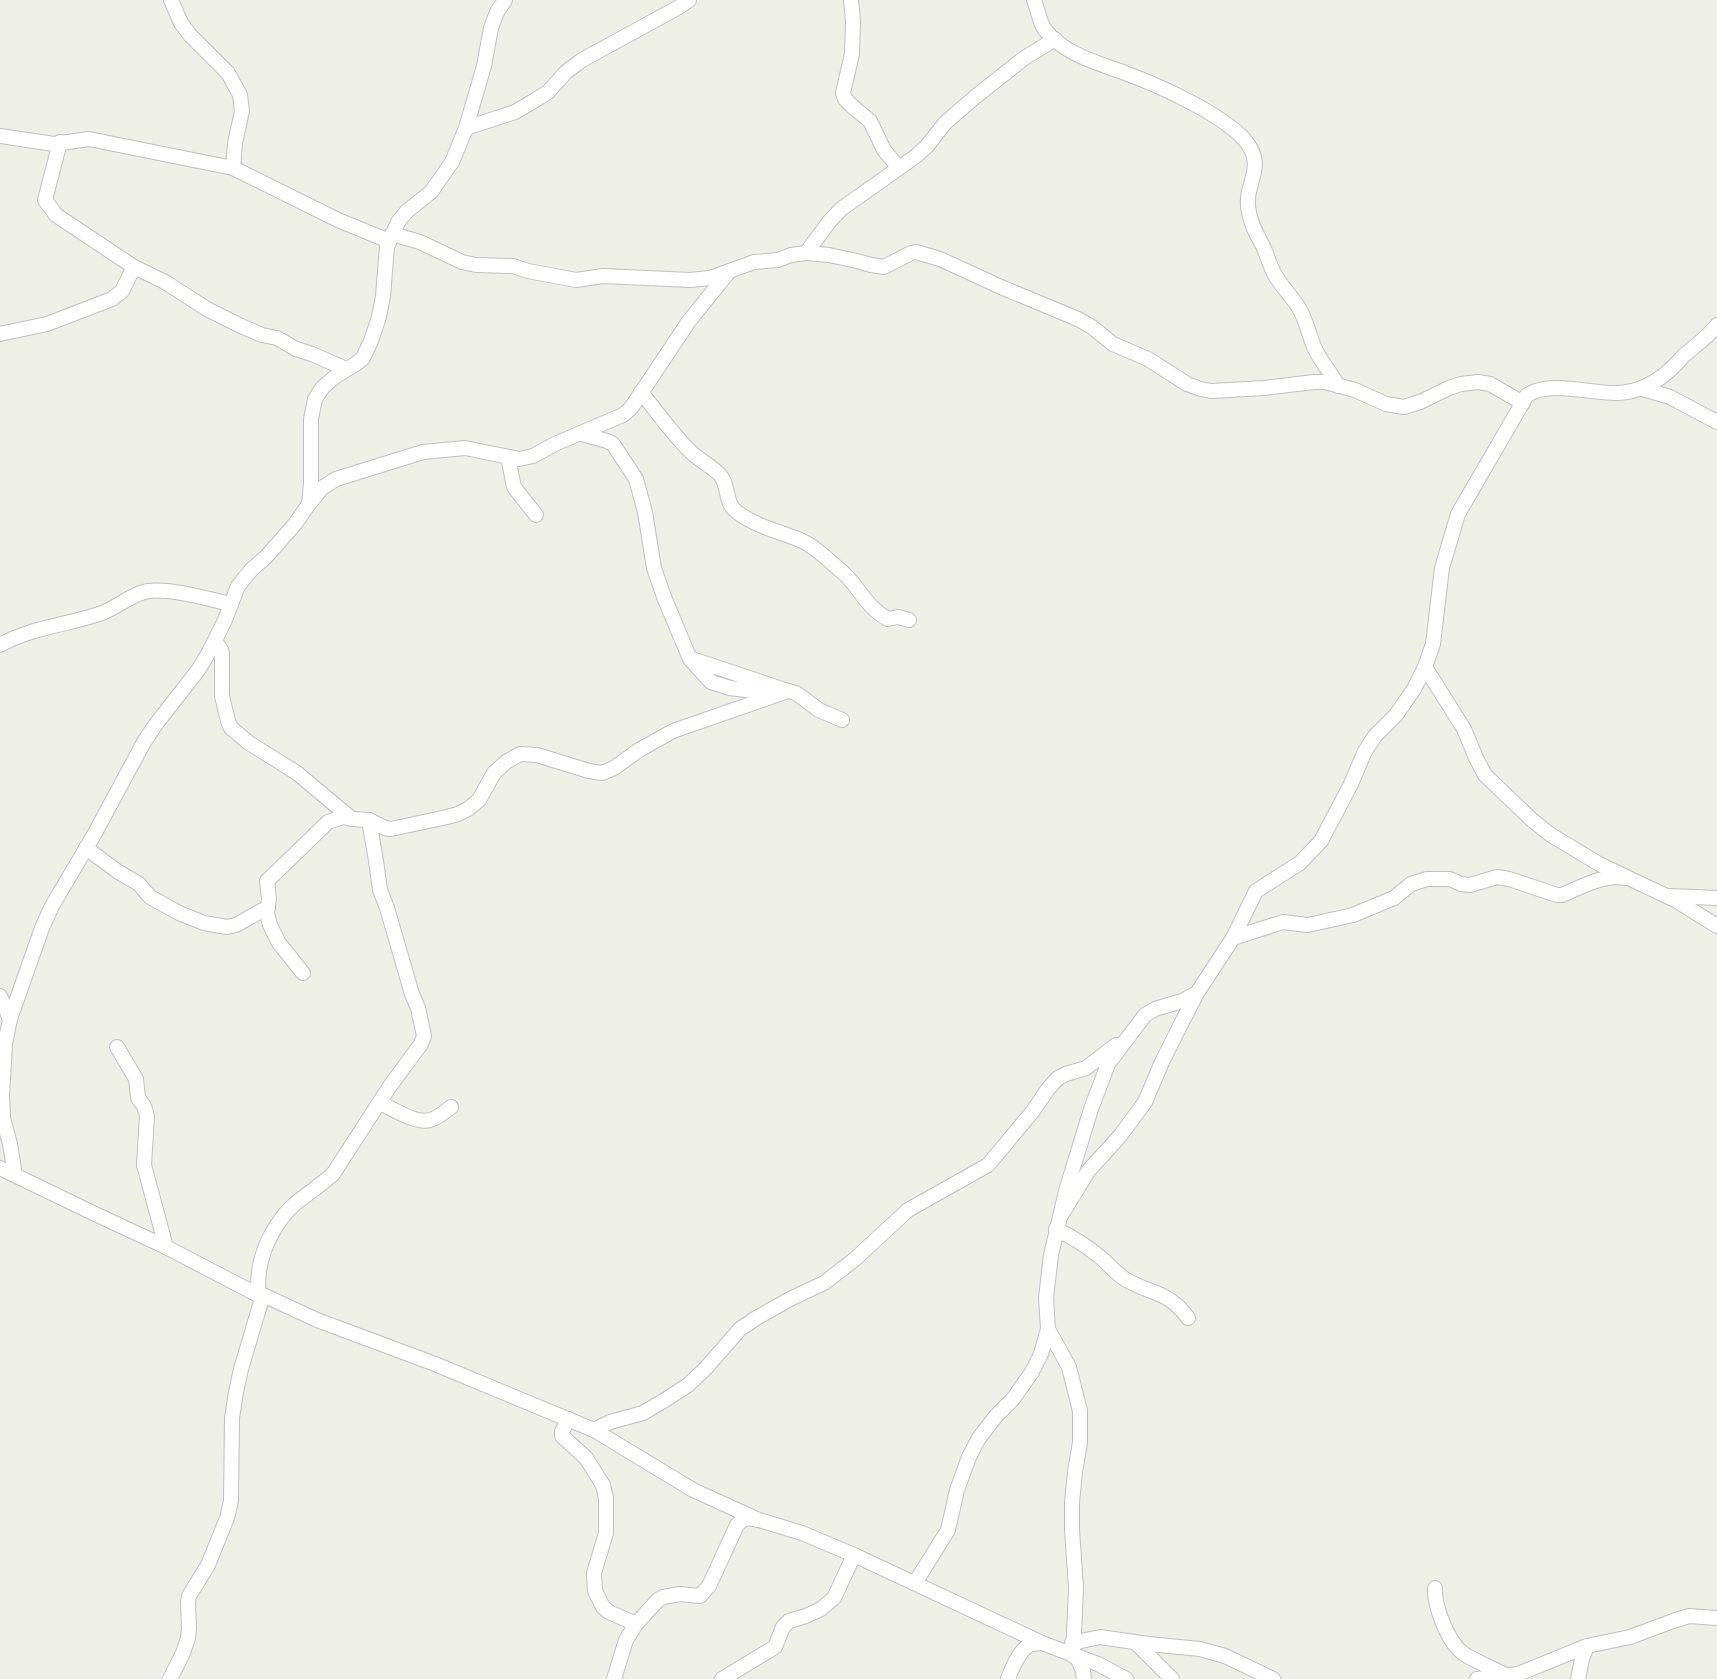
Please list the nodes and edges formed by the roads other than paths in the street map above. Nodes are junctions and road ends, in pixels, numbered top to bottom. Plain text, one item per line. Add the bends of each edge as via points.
1 (171, 0) edge
2 (505, 0) edge
3 (689, 0) edge
4 (851, 0) edge
5 (1034, 0) edge
6 (1055, 39) junction
7 (466, 128) junction
8 (0, 136) edge
9 (60, 142) junction
10 (233, 168) junction
11 (899, 168) junction
12 (391, 238) junction
13 (806, 253) junction
14 (134, 267) junction
15 (727, 273) junction
16 (1717, 325) edge
17 (0, 333) edge
18 (346, 369) junction
19 (1338, 386) junction
20 (1643, 389) junction
21 (641, 392) junction
22 (1523, 403) junction
23 (1717, 422) edge
24 (582, 434) junction
25 (508, 457) junction
26 (309, 504) junction
27 (536, 514) dead end
28 (231, 604) junction
29 (909, 620) dead end
30 (215, 641) junction
31 (0, 645) edge
32 (1425, 668) junction
33 (784, 690) junction
34 (842, 720) dead end
35 (352, 819) junction
36 (369, 820) junction
37 (86, 848) junction
38 (1627, 878) junction
39 (1665, 895) junction
40 (1717, 898) edge
41 (268, 907) junction
42 (1717, 926) edge
43 (1233, 938) junction
44 (303, 973) dead end
45 (1197, 993) junction
46 (0, 996) edge
47 (10, 1019) junction
48 (1131, 1033) junction
49 (117, 1047) dead end
50 (380, 1102) junction
51 (451, 1107) dead end
52 (0, 1168) edge
53 (15, 1175) junction
54 (1058, 1223) junction
55 (166, 1247) junction
56 (260, 1295) junction
57 (1188, 1318) dead end
58 (1048, 1329) junction
59 (569, 1419) junction
60 (594, 1430) junction
61 (759, 1520) junction
62 (854, 1555) junction
63 (915, 1583) junction
64 (1435, 1588) dead end
65 (1717, 1618) edge
66 (636, 1624) junction
67 (1136, 1642) junction
68 (1042, 1643) junction
69 (1587, 1646) junction
70 (1074, 1652) junction
71 (1510, 1677) edge
72 (170, 1679) edge
73 (614, 1679) edge
74 (722, 1679) edge
75 (1008, 1679) edge
76 (1084, 1679) edge
77 (1126, 1679) edge
78 (1172, 1679) edge
79 (1273, 1679) edge
80 (1477, 1679) edge
81 (1578, 1679) edge

1 - 10 street via 190,35 228,73 240,95 242,111
2 - 7 street via 491,28
3 - 7 street via 573,66 548,92 516,112
4 - 11 street via 852,54 843,93 870,121 884,150
5 - 6 street via 1043,27
6 - 11 street via 975,97 945,123 927,146
6 - 19 street via 1091,60 1201,108 1245,140 1256,167 1247,196 1254,231
7 - 12 street via 452,162 431,192 407,210
8 - 9 street
9 - 10 street via 96,140
9 - 14 street via 45,200 56,215
10 - 12 street via 338,219
11 - 13 street via 841,209
12 - 15 street via 420,242 470,264 513,266 576,280 603,276 690,280
12 - 18 street via 379,317 371,341 363,358
13 - 15 street via 754,262
13 - 19 street via 884,267 916,252 940,259 1078,319 1113,344 1148,359 1196,388 1210,391 1314,382
14 - 17 street via 122,291 112,299 46,324
14 - 18 street via 242,326
15 - 21 street
16 - 20 street via 1674,367
18 - 26 street via 323,387 313,406
19 - 22 street via 1399,407 1461,384 1478,382 1490,384
20 - 22 street via 1617,393 1542,389 1527,395
20 - 23 street via 1670,397
21 - 24 street via 623,415
21 - 29 street via 689,450 721,475 730,506 736,512 801,540 846,574 880,614 888,619
22 - 32 street via 1458,514 1442,568 1433,644
24 - 25 street via 533,456
24 - 33 street via 613,444 636,479 654,568 690,659
25 - 26 street via 465,448 423,452 336,479
25 - 27 street via 514,487
26 - 28 street via 296,524 245,577
28 - 30 street
28 - 31 street via 145,592 107,611 31,631
30 - 35 street via 222,654 222,696 231,728 297,773
30 - 37 street via 199,669 144,742
32 - 38 street via 1495,786 1551,835
32 - 43 street via 1414,689 1365,751 1321,841 1300,863 1256,891
33 - 34 street
33 - 36 street via 673,731 602,773 520,754 494,773 479,800 458,814 391,829
35 - 36 street
35 - 41 street via 343,817 328,822 267,880
36 - 50 street via 380,890 424,1036
37 - 41 street via 139,884 156,901 214,926 236,925
37 - 47 street via 42,928
38 - 39 street
38 - 43 street via 1599,879 1557,895 1497,877 1470,885 1450,879 1427,879 1353,915 1308,925 1283,922
39 - 40 street
39 - 42 street
41 - 44 street via 279,943
43 - 45 street
45 - 48 street via 1145,1015
45 - 54 street via 1145,1102 1089,1170
46 - 47 street
47 - 53 street via 2,1095
48 - 54 street via 1108,1064 1090,1109
48 - 60 street via 1099,1060 1058,1078 988,1164 908,1210 824,1283 740,1329 688,1385 644,1413
49 - 55 street via 136,1079 138,1098 147,1116 144,1165
50 - 51 street via 422,1121
50 - 56 street via 333,1174 295,1204 274,1230 259,1270
52 - 53 street
53 - 55 street
54 - 57 street via 1123,1279 1170,1299
54 - 58 street via 1046,1298
55 - 56 street
56 - 59 street
56 - 72 street via 232,1418 231,1501 208,1565 189,1596 188,1638
58 - 63 street via 1032,1372 979,1438 957,1490 948,1530
58 - 70 street via 1070,1367 1080,1411 1072,1502
59 - 60 street
59 - 66 street via 562,1436 593,1469 606,1498 606,1533 594,1572 595,1591 609,1612
60 - 61 street via 693,1490
61 - 62 street
61 - 66 street via 749,1517 737,1525 704,1593 696,1597 663,1597
62 - 63 street
62 - 74 street via 834,1598 821,1609 789,1621 775,1647
63 - 68 street
64 - 71 street via 1435,1604 1456,1647
65 - 69 street via 1689,1616 1630,1637
66 - 73 street via 626,1640
67 - 70 street via 1100,1637
67 - 78 street
67 - 79 street via 1200,1649 1225,1656
68 - 70 street
68 - 75 street via 1025,1650
69 - 71 street
69 - 81 street
70 - 76 street
70 - 77 street
71 - 80 street

